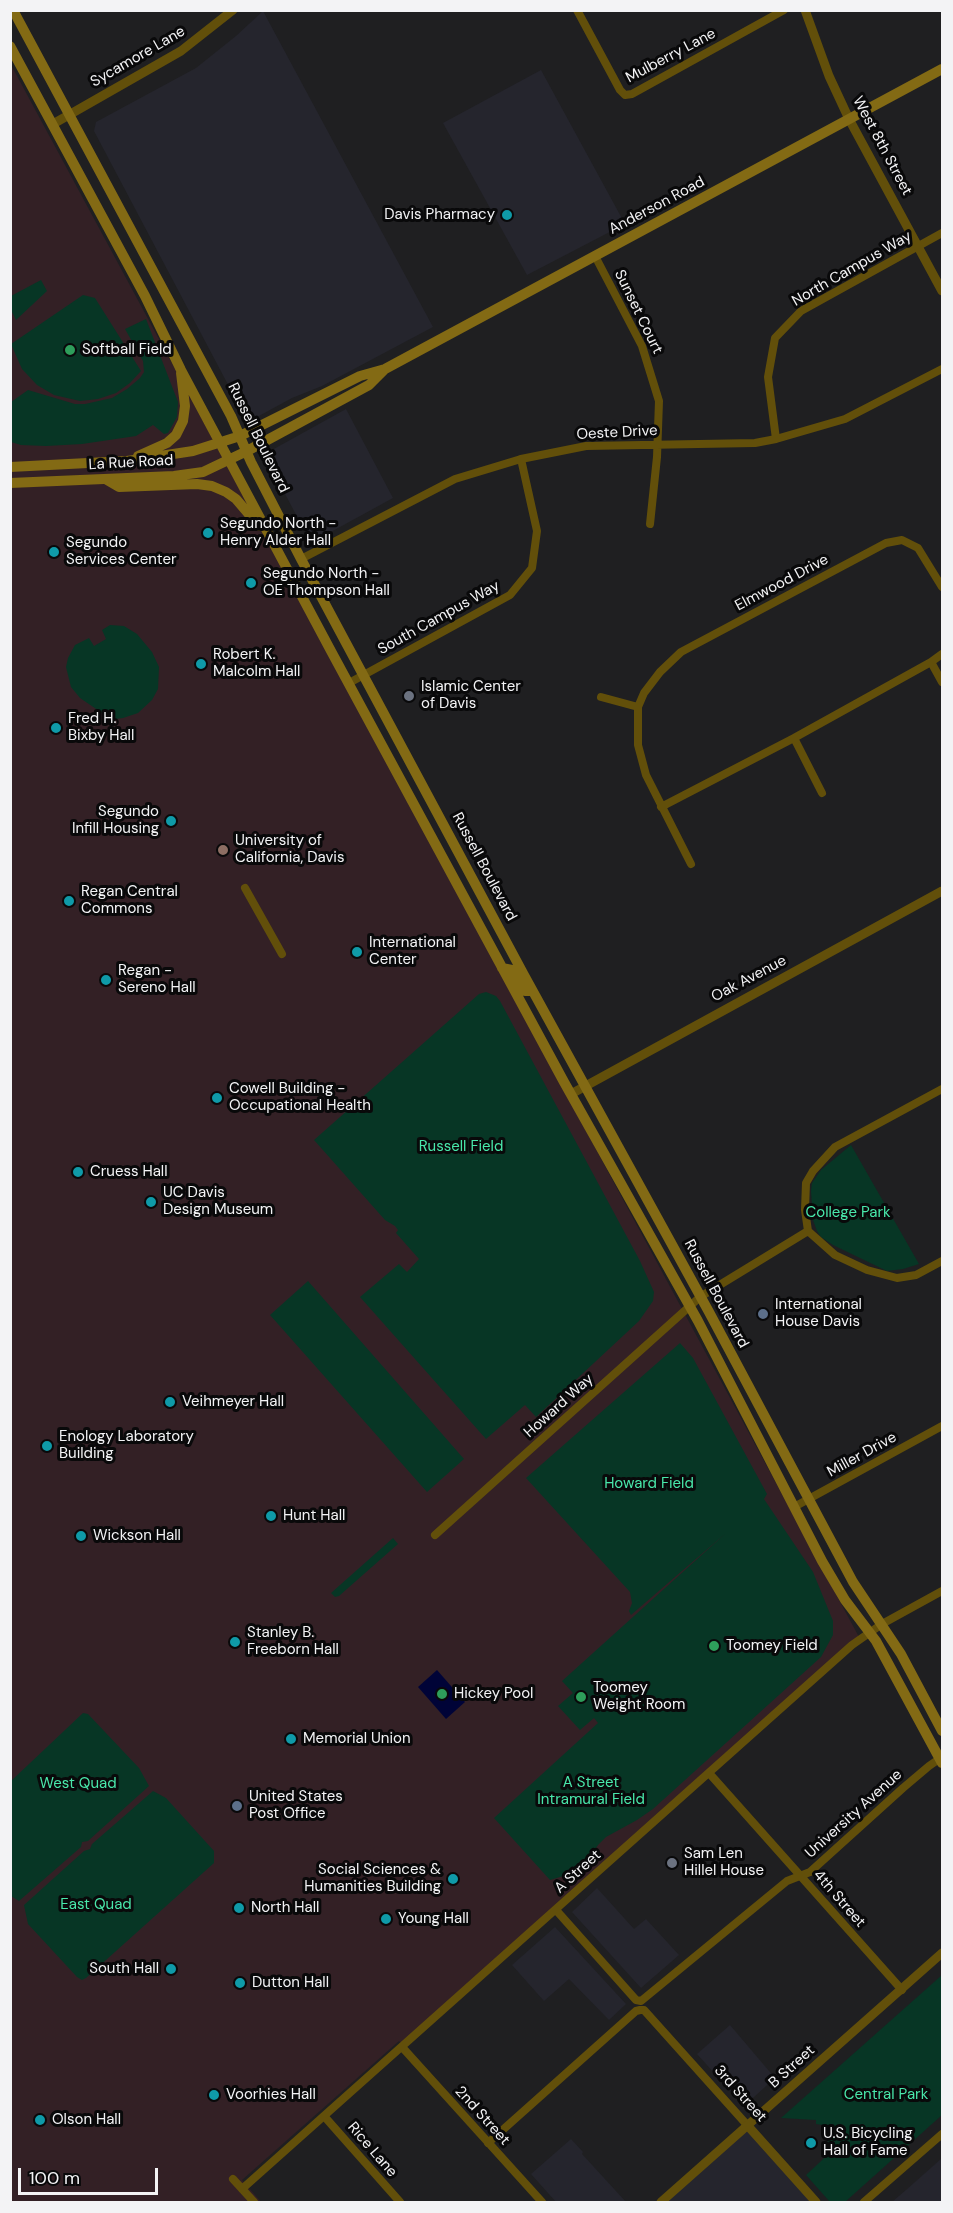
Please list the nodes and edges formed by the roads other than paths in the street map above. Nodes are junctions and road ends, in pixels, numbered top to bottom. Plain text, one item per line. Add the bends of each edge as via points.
1 (13, 10) edge
2 (233, 10) edge
3 (578, 10) edge
4 (784, 10) edge
5 (805, 10) edge
6 (10, 46) edge
7 (942, 69) edge
8 (68, 115) junction
9 (849, 119) junction
10 (53, 124) junction
11 (942, 233) edge
12 (919, 246) junction
13 (595, 256) junction
14 (942, 291) edge
15 (385, 369) junction
16 (942, 369) edge
17 (181, 370) junction
18 (373, 372) junction
19 (337, 403) junction
20 (240, 436) junction
21 (776, 439) junction
22 (221, 444) junction
23 (657, 445) junction
24 (247, 451) junction
25 (229, 459) junction
26 (521, 459) junction
27 (127, 461) junction
28 (10, 467) edge
29 (107, 479) junction
30 (10, 483) edge
31 (650, 524) dead end
32 (273, 541) junction
33 (301, 559) junction
34 (942, 587) edge
35 (942, 654) edge
36 (931, 662) junction
37 (364, 676) junction
38 (942, 682) edge
39 (349, 683) junction
40 (601, 697) dead end
41 (638, 706) junction
42 (794, 738) junction
43 (822, 793) dead end
44 (661, 807) junction
45 (692, 864) dead end
46 (245, 888) dead end
47 (942, 891) edge
48 (282, 954) dead end
49 (502, 968) junction
50 (533, 991) junction
51 (585, 1086) junction
52 (942, 1089) edge
53 (571, 1094) junction
54 (808, 1231) junction
55 (942, 1261) edge
56 (700, 1297) junction
57 (690, 1306) junction
58 (942, 1426) edge
59 (808, 1499) junction
60 (794, 1507) junction
61 (435, 1535) dead end
62 (942, 1591) edge
63 (882, 1624) junction
64 (870, 1632) junction
65 (942, 1731) edge
66 (942, 1759) edge
67 (709, 1773) junction
68 (801, 1876) junction
69 (555, 1910) junction
70 (942, 1953) edge
71 (902, 1990) junction
72 (641, 2006) junction
73 (402, 2047) junction
74 (324, 2116) junction
75 (748, 2126) junction
76 (942, 2134) edge
77 (488, 2143) junction
78 (233, 2179) dead end
79 (242, 2188) junction
80 (254, 2202) edge
81 (400, 2202) edge
82 (542, 2202) edge
83 (661, 2202) edge
84 (816, 2202) edge
85 (864, 2202) edge

1 - 8 main road, Russell Boulevard
2 - 8 street, Sycamore Lane via 181,51
3 - 4 street, Mulberry Lane via 625,95
5 - 9 street, West 8th Street
6 - 10 main road, Russell Boulevard
7 - 9 main road, Anderson Road
8 - 10 street, Sycamore Lane
8 - 20 main road, Russell Boulevard
9 - 12 street, West 8th Street
9 - 13 main road, Anderson Road
10 - 17 main road, Russell Boulevard
11 - 12 street, North Campus Way
12 - 14 street, West 8th Street
12 - 21 street, North Campus Way via 801,311 775,338 768,377
13 - 15 main road, Anderson Road
13 - 23 street, Sunset Court via 642,346 651,372 659,401
15 - 18 main road, Anderson Road
15 - 19 main road, Anderson Road via 369,385
16 - 21 street, Oeste Drive via 845,418
17 - 22 main road, Russell Boulevard
17 - 27 main road via 183,421 176,435
18 - 19 main road via 339,392
18 - 20 main road, Anderson Road
19 - 24 main road, Anderson Road
20 - 22 main road, La Rue Road
20 - 24 main road, Russell Boulevard
21 - 23 street, Oeste Drive
22 - 25 main road, Russell Boulevard
22 - 27 main road, La Rue Road
23 - 26 street, Oeste Drive via 586,446
23 - 31 street, Sunset Court
24 - 25 main road, La Rue Road
24 - 33 main road, Russell Boulevard
25 - 29 main road, La Rue Road via 191,475
25 - 32 main road, Russell Boulevard
26 - 33 street, Oeste Drive via 455,478
26 - 37 street, South Campus Way via 537,531 532,568 510,594
27 - 28 main road, La Rue Road
29 - 30 main road, La Rue Road
29 - 32 main road via 119,487 197,484 216,488 236,499
32 - 39 main road, Russell Boulevard
33 - 37 main road, Russell Boulevard
34 - 41 street, Elmwood Drive via 918,548 902,540 886,543 681,652 660,672
35 - 36 street
36 - 38 street
36 - 42 street
37 - 39 street, South Campus Way
37 - 50 main road, Russell Boulevard
39 - 49 main road, Russell Boulevard
40 - 41 street
41 - 44 street via 638,745
42 - 43 street
42 - 44 street
44 - 45 street
46 - 48 street
47 - 51 street, Oak Avenue
49 - 50 main road via 512,970 525,991
49 - 53 main road, Russell Boulevard
50 - 51 main road, Russell Boulevard
51 - 53 street, Oak Avenue
51 - 56 main road, Russell Boulevard
52 - 54 street via 836,1147 813,1171 806,1184
53 - 57 main road, Russell Boulevard
54 - 55 street via 835,1255 897,1278 916,1275
54 - 56 street
56 - 57 street, Howard Way
56 - 59 main road, Russell Boulevard
57 - 60 main road, Russell Boulevard
57 - 61 street, Howard Way
58 - 59 street, Miller Drive
59 - 60 street, Miller Drive
59 - 63 main road, Russell Boulevard via 853,1582
60 - 64 main road, Russell Boulevard via 837,1587
62 - 63 street, A Street
63 - 64 street, A Street
63 - 65 main road, Russell Boulevard
64 - 66 main road, Russell Boulevard
64 - 67 street, A Street
66 - 68 street, University Avenue
67 - 68 street, 4th Street
67 - 69 street, A Street
68 - 71 street, 4th Street
68 - 72 street, University Avenue via 788,1881
69 - 72 street, 3rd Street
69 - 73 street, A Street
70 - 71 street, B Street
71 - 75 street, B Street
72 - 75 street, 3rd Street
72 - 77 street, University Avenue
73 - 74 street, A Street
73 - 77 street, 2nd Street
74 - 79 street, A Street
74 - 81 street, Rice Lane
75 - 83 street, B Street
75 - 84 street, 3rd Street
76 - 85 street
77 - 82 street, 2nd Street
78 - 79 street
79 - 80 street

